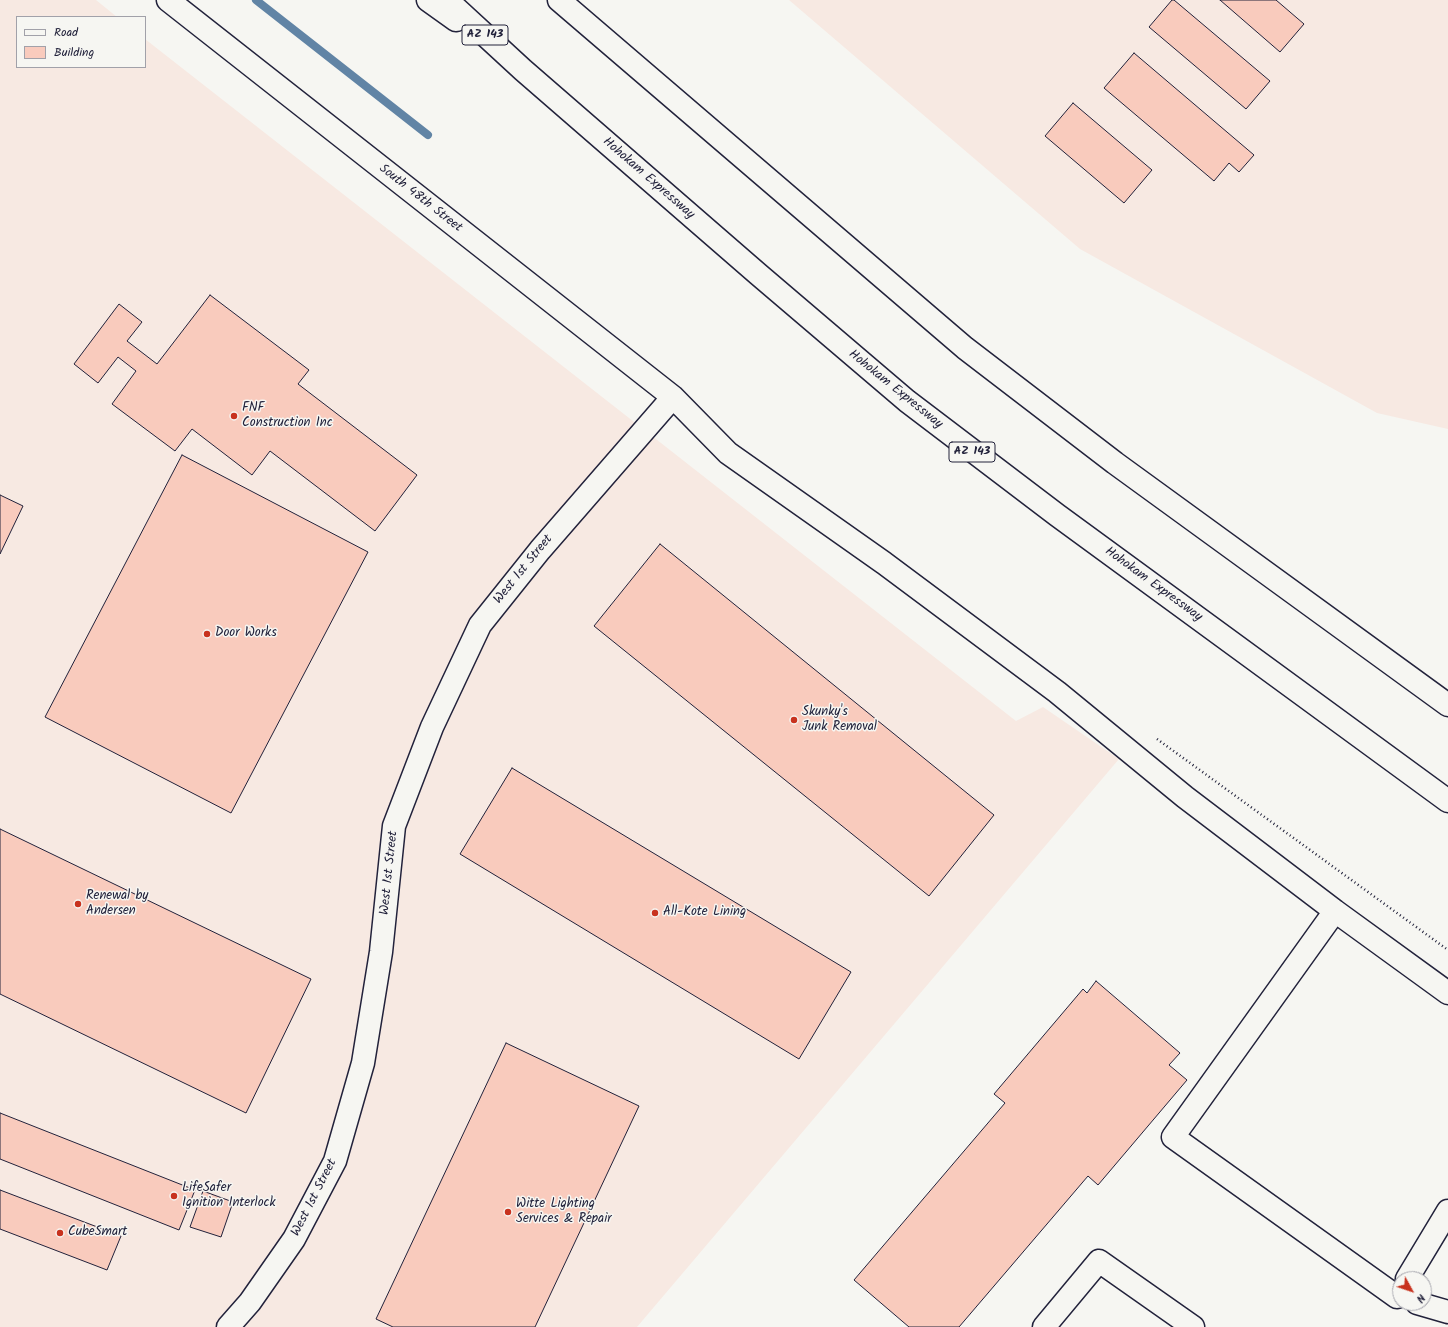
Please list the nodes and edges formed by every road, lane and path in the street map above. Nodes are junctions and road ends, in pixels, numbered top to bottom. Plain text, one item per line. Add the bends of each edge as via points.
1 (168, 0) edge
2 (428, 0) edge
3 (447, 0) edge
4 (559, 0) edge
5 (523, 70) junction
6 (673, 397) junction
7 (1448, 705) edge
8 (1151, 735) dead end
9 (1448, 801) edge
10 (1334, 911) junction
11 (1448, 950) edge
12 (1448, 993) edge
13 (1448, 1211) edge
14 (1416, 1271) edge
15 (1392, 1286) edge
16 (1432, 1305) edge
17 (1448, 1312) edge
18 (228, 1327) edge
19 (1044, 1327) edge
20 (1193, 1327) edge

1 - 6 main road, South 48th Street
2 - 5 main road
3 - 5 main road, Hohokam Expressway / AZ 143
4 - 7 main road via 964,348 1115,463
5 - 9 main road, Hohokam Expressway / AZ 143 via 907,401 1038,501
6 - 10 main road, South 48th Street via 728,453 884,563 1051,688 1185,798
6 - 18 main road, West 1st Street via 540,550 480,625 432,727 394,826 381,952 363,1063 335,1161 294,1239 250,1302
8 - 11 path
10 - 12 main road, South 48th Street
10 - 15 main road via 1173,1137
13 - 14 main road
16 - 17 main road
19 - 20 main road via 1098,1261

